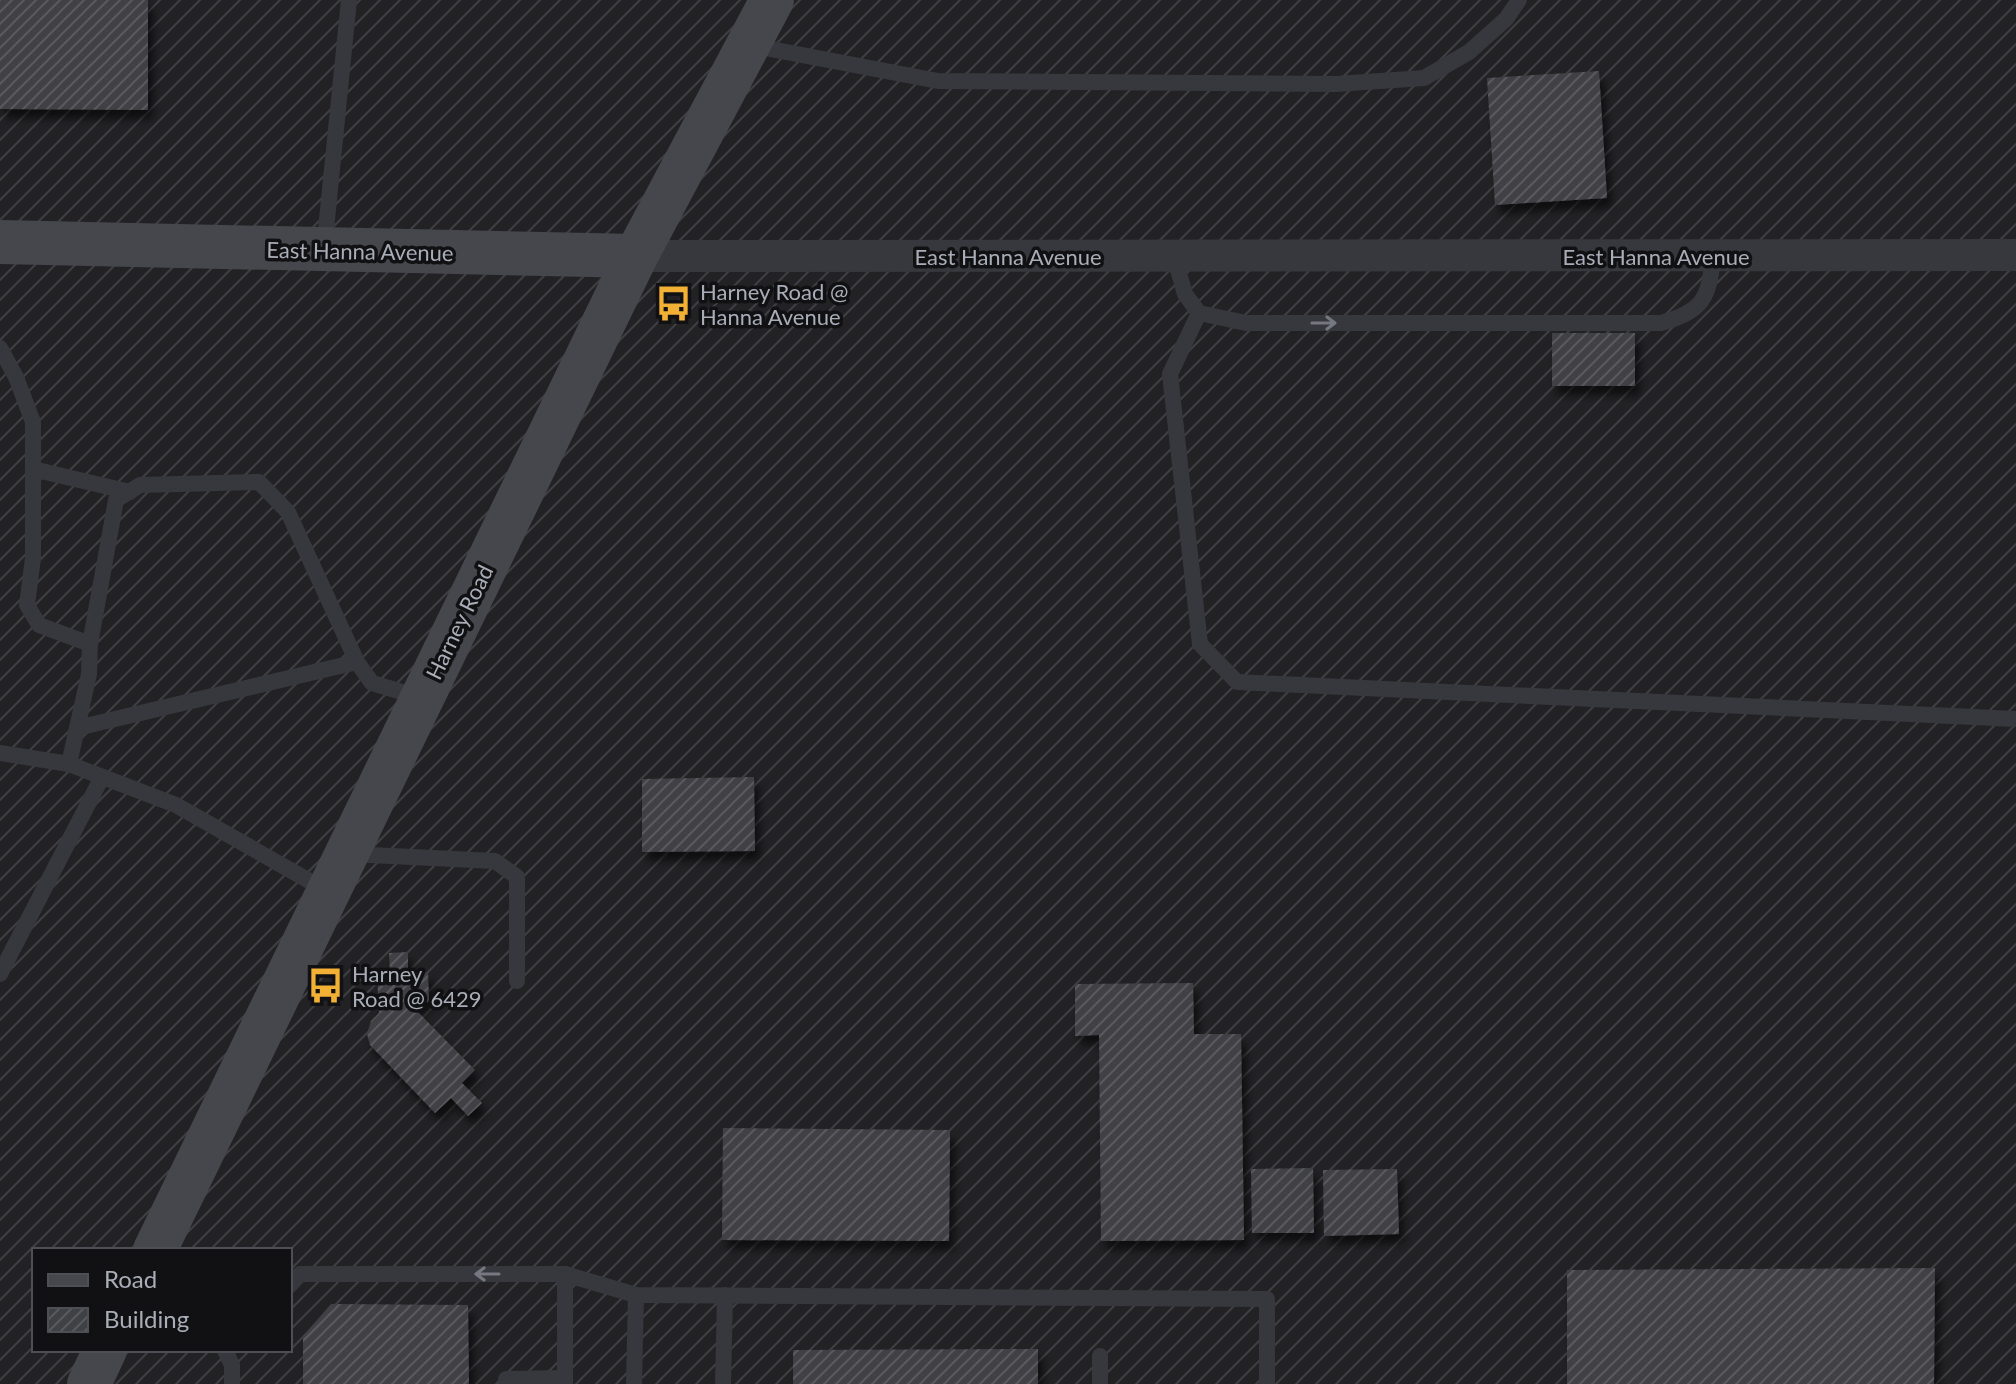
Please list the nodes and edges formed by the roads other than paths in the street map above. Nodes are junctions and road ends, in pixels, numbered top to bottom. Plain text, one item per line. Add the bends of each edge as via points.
1 (349, 0) edge
2 (772, 0) edge
3 (1519, 0) edge
4 (749, 44) junction
5 (0, 242) edge
6 (324, 251) junction
7 (2016, 255) edge
8 (636, 256) junction
9 (1174, 256) junction
10 (1713, 256) junction
11 (1199, 313) junction
12 (0, 348) edge
13 (33, 469) junction
14 (130, 492) junction
15 (90, 644) junction
16 (357, 662) junction
17 (422, 698) junction
18 (2016, 719) edge
19 (77, 728) junction
20 (0, 753) edge
21 (69, 764) junction
22 (102, 777) junction
23 (338, 873) junction
24 (0, 974) edge
25 (517, 981) dead end
26 (156, 1248) edge
27 (565, 1274) junction
28 (292, 1283) edge
29 (636, 1295) junction
30 (725, 1295) junction
31 (104, 1352) edge
32 (226, 1352) edge
33 (1100, 1356) dead end
34 (565, 1381) edge
35 (89, 1384) edge
36 (232, 1384) edge
37 (506, 1384) edge
38 (634, 1384) edge
39 (723, 1384) edge
40 (1100, 1384) edge
41 (1267, 1384) edge

1 - 6 lane
2 - 4 street, Harney Road
3 - 4 lane via 1469,52 1424,78 1336,84 938,81
4 - 8 street, Harney Road
5 - 6 street, East Hanna Avenue
6 - 8 street, East Hanna Avenue
7 - 10 street, East Hanna Avenue
8 - 9 street, East Hanna Avenue
8 - 17 street, Harney Road
9 - 10 street, East Hanna Avenue
9 - 11 lane via 1185,294
11 -> 10 lane via 1246,323 1661,323 1685,316 1707,294
11 - 18 lane via 1170,374 1200,644 1237,682
12 - 13 lane via 33,422
13 - 14 lane
13 - 15 lane via 27,605 39,625
14 - 15 lane via 116,500
14 - 16 lane via 140,485 259,482 288,512
15 - 19 lane
16 - 17 lane via 372,683
16 - 19 lane
17 - 23 street, Harney Road
19 - 21 lane
20 - 21 lane
21 - 22 lane
22 - 23 lane
22 - 24 lane
23 - 25 lane via 495,861 517,877
23 - 26 street, Harney Road
27 -> 28 lane via 300,1274
27 - 29 lane
27 - 34 lane
29 - 30 lane
29 - 38 lane
30 - 39 lane
30 - 41 lane via 1267,1299
31 - 35 street
32 - 36 lane
33 - 40 lane
34 - 37 lane via 506,1379

